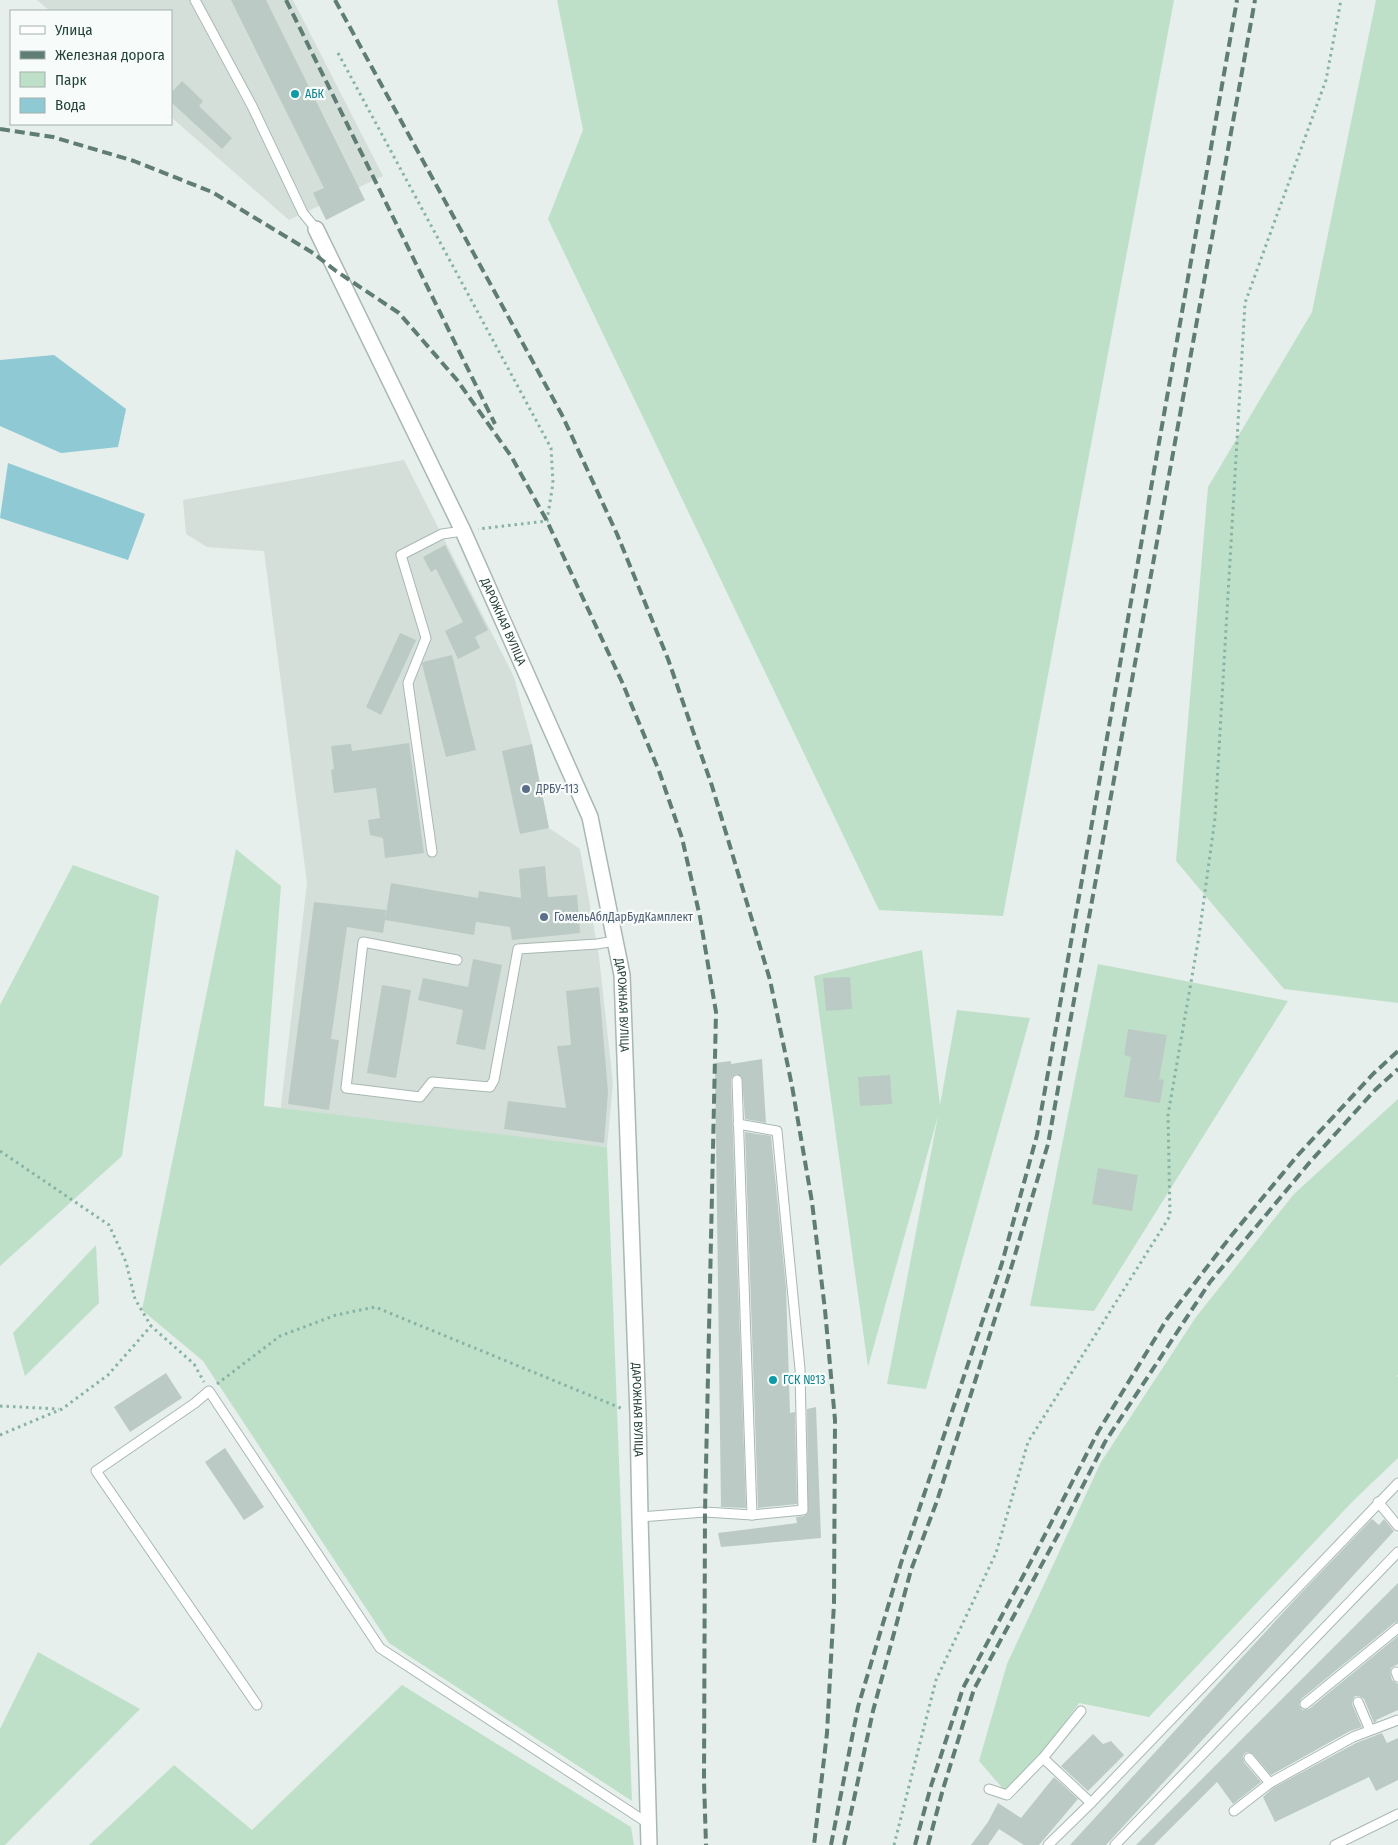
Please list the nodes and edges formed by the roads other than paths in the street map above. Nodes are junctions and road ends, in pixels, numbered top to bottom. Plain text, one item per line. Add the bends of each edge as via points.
1 (195, 0) edge
2 (316, 229) joint
3 (462, 531) junction
4 (432, 852) dead end
5 (616, 941) junction
6 (457, 960) dead end
7 (737, 1080) dead end
8 (738, 1124) junction
9 (1398, 1483) edge
10 (1378, 1502) junction
11 (752, 1514) junction
12 (640, 1517) junction
13 (1398, 1526) edge
14 (1398, 1552) edge
15 (1398, 1628) edge
16 (1358, 1702) dead end
17 (1305, 1704) dead end
18 (257, 1705) dead end
19 (1081, 1711) dead end
20 (1398, 1720) edge
21 (1370, 1730) junction
22 (1044, 1758) junction
23 (1249, 1758) dead end
24 (1270, 1783) junction
25 (989, 1789) dead end
26 (1091, 1803) junction
27 (1234, 1811) dead end
28 (1398, 1814) edge
29 (648, 1824) junction
30 (650, 1845) edge
31 (1048, 1845) edge
32 (1115, 1845) edge
33 (1335, 1845) edge

1 - 2 lane via 252,106 303,213
2 - 3 street, ДАРОЖНАЯ ВУЛІЦА
3 - 4 lane via 442,534 401,555 426,638 408,683
3 - 5 street, ДАРОЖНАЯ ВУЛІЦА via 590,817
5 - 6 lane via 518,949 494,1080 490,1087 432,1082 420,1097 346,1088 363,942
5 - 12 street, ДАРОЖНАЯ ВУЛІЦА via 622,974
7 - 8 lane
8 - 11 lane
8 - 11 lane via 777,1131 800,1369 803,1510
9 - 10 lane
10 - 13 lane
10 - 26 lane
11 - 12 lane via 705,1512
12 - 29 street, ДАРОЖНАЯ ВУЛІЦА
14 - 32 lane
15 - 17 lane
16 - 21 lane
18 - 29 lane via 96,1471 208,1391 380,1648
19 - 22 lane
20 - 21 lane
21 - 24 lane
22 - 25 lane via 1007,1795
22 - 26 lane
23 - 24 lane
24 - 27 lane
26 - 31 lane
28 - 33 lane
29 - 30 street, ДАРОЖНАЯ ВУЛІЦА

